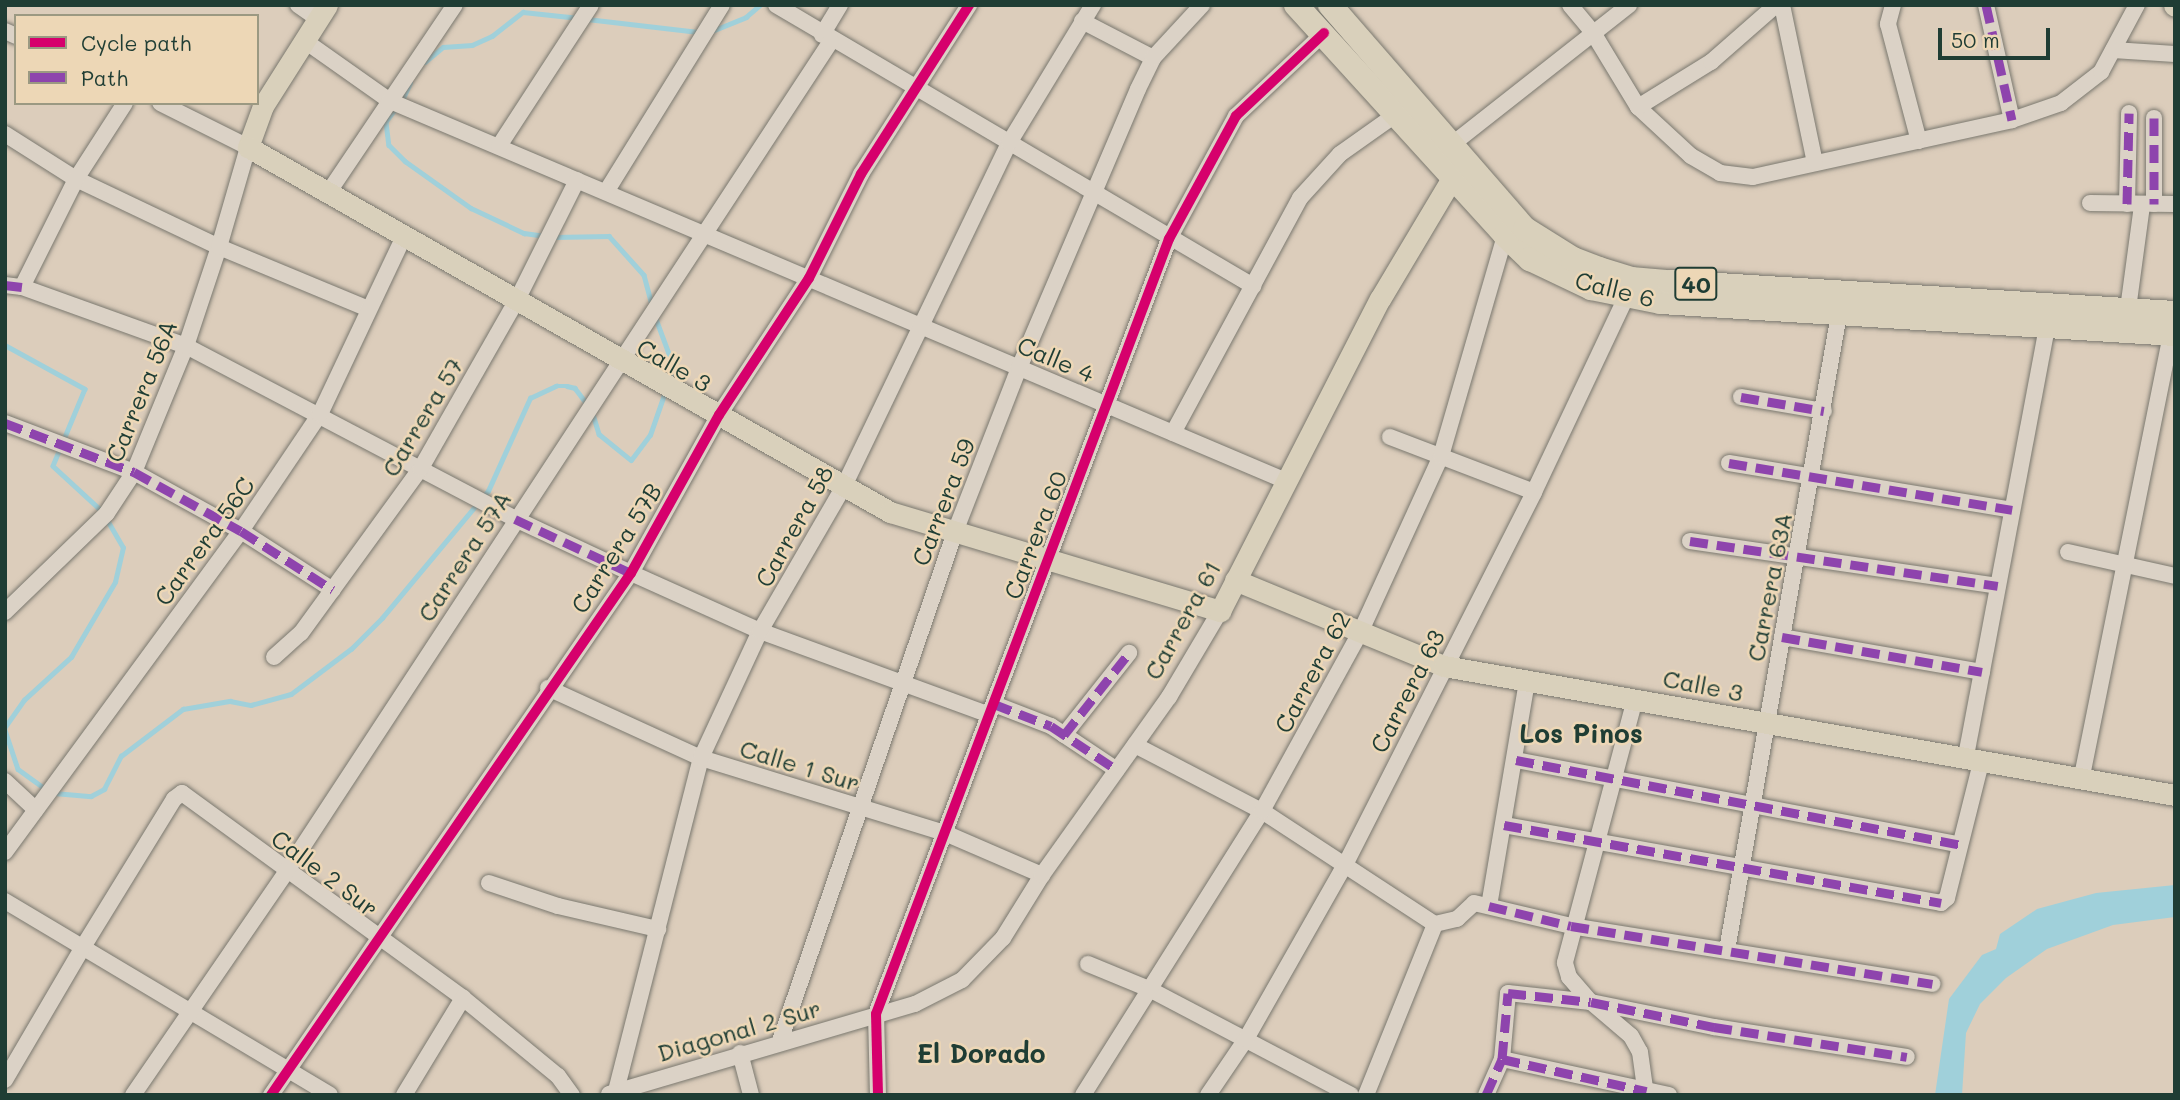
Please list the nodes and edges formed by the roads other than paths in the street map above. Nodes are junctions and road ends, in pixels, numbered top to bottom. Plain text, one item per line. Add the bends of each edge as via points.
1 (298, 5) edge
2 (455, 5) edge
3 (722, 5) edge
4 (840, 5) edge
5 (969, 5) edge
6 (1093, 5) edge
7 (1202, 5) edge
8 (1296, 5) edge
9 (1330, 5) edge
10 (1570, 5) edge
11 (1629, 5) edge
12 (1776, 5) edge
13 (1782, 5) edge
14 (1893, 5) edge
15 (1986, 5) edge
16 (2137, 5) edge
17 (779, 7) edge
18 (589, 8) edge
19 (322, 12) edge
20 (1082, 21) junction
21 (1592, 32) junction
22 (1324, 33) junction
23 (826, 38) junction
24 (305, 41) junction
25 (2113, 50) junction
26 (2175, 54) edge
27 (1153, 58) junction
28 (920, 88) junction
29 (390, 101) junction
30 (260, 104) edge
31 (124, 105) edge
32 (164, 105) edge
33 (1638, 107) junction
34 (2129, 113) dead end
35 (1395, 115) junction
36 (2154, 118) dead end
37 (2012, 120) junction
38 (5, 134) edge
39 (1919, 141) junction
40 (1009, 143) junction
41 (499, 146) junction
42 (1450, 146) junction
43 (248, 147) junction
44 (1815, 163) junction
45 (1452, 178) junction
46 (76, 179) junction
47 (577, 180) junction
48 (606, 192) junction
49 (1090, 192) junction
50 (328, 193) junction
51 (2090, 203) dead end
52 (2175, 204) edge
53 (2141, 205) junction
54 (706, 234) junction
55 (1505, 235) junction
56 (404, 236) junction
57 (1169, 239) junction
58 (219, 247) junction
59 (809, 278) junction
60 (5, 285) edge
61 (22, 286) junction
62 (1253, 286) junction
63 (1626, 297) junction
64 (517, 300) junction
65 (369, 309) junction
66 (2127, 309) junction
67 (1839, 314) junction
68 (918, 325) junction
69 (2047, 327) junction
70 (2173, 327) edge
71 (186, 346) junction
72 (622, 359) junction
73 (1019, 368) junction
74 (1741, 397) dead end
75 (1106, 405) junction
76 (1824, 411) junction
77 (320, 414) junction
78 (719, 415) junction
79 (5, 423) edge
80 (1173, 433) junction
81 (1390, 437) dead end
82 (1441, 456) junction
83 (1728, 463) dead end
84 (421, 468) junction
85 (134, 472) junction
86 (1813, 477) junction
87 (1286, 481) junction
88 (845, 486) junction
89 (1534, 492) junction
90 (2012, 510) junction
91 (515, 519) junction
92 (241, 531) junction
93 (955, 532) junction
94 (1690, 541) dead end
95 (2068, 552) dead end
96 (1797, 557) junction
97 (1048, 559) junction
98 (2124, 564) junction
99 (631, 573) junction
100 (2175, 576) edge
101 (1235, 580) junction
102 (1998, 586) junction
103 (333, 590) junction
104 (5, 611) edge
105 (1220, 611) junction
106 (760, 631) junction
107 (1360, 633) junction
108 (1782, 637) junction
109 (1129, 653) dead end
110 (274, 657) dead end
111 (1444, 666) junction
112 (1982, 671) junction
113 (1527, 682) junction
114 (900, 686) junction
115 (548, 688) junction
116 (1635, 699) junction
117 (991, 709) junction
118 (1767, 723) junction
119 (1064, 735) junction
120 (1135, 745) junction
121 (1974, 757) junction
122 (701, 758) junction
123 (1516, 760) junction
124 (1117, 770) junction
125 (1613, 776) junction
126 (2082, 776) junction
127 (5, 781) edge
128 (2175, 794) edge
129 (1755, 804) junction
130 (858, 806) junction
131 (36, 810) junction
132 (1262, 811) junction
133 (1504, 825) junction
134 (945, 833) junction
135 (1594, 842) junction
136 (1960, 845) junction
137 (5, 852) edge
138 (1346, 863) junction
139 (1743, 868) junction
140 (286, 872) junction
141 (1042, 875) junction
142 (489, 883) dead end
143 (5, 901) edge
144 (1489, 906) junction
145 (1435, 924) junction
146 (1571, 926) junction
147 (657, 929) junction
148 (378, 939) junction
149 (83, 947) junction
150 (1727, 950) junction
151 (1088, 964) dead end
152 (1931, 984) dead end
153 (1149, 989) junction
154 (463, 998) junction
155 (1591, 1002) junction
156 (188, 1010) junction
157 (876, 1014) junction
158 (1246, 1039) junction
159 (780, 1041) junction
160 (740, 1053) junction
161 (1907, 1057) dead end
162 (1502, 1059) junction
163 (11, 1060) edge
164 (287, 1069) junction
165 (5, 1080) edge
166 (611, 1093) edge
167 (1646, 1093) edge
168 (133, 1095) edge
169 (271, 1095) edge
170 (330, 1095) edge
171 (404, 1095) edge
172 (572, 1095) edge
173 (751, 1095) edge
174 (878, 1095) edge
175 (1083, 1095) edge
176 (1208, 1095) edge
177 (1352, 1095) edge
178 (1366, 1095) edge
179 (1486, 1095) edge
180 (1669, 1095) edge

1 - 19 street
2 - 29 street
3 - 48 street
4 - 23 street, Carrera 57A
5 - 28 street, Carrera 57B
6 - 20 street, Carrera 58
7 - 27 street, Carrera 59
8 - 22 highway, Calle 6 / 40
9 - 42 highway, Calle 6 / 40
10 - 21 street
11 - 21 street
12 - 33 street via 1711,62
13 - 44 street
14 - 39 street via 1888,24
15 - 37 street
16 - 25 street
17 - 23 street
18 - 41 street
19 - 24 main road
20 - 27 street
20 - 40 street, Carrera 58
21 - 33 street
21 - 42 street
22 - 35 highway, Calle 6 / 40
22 - 57 street, Carrera 60 via 1236,116
23 - 28 street
23 - 54 street, Carrera 57A
24 - 29 street, Calle 4
24 - 30 main road
25 - 26 street
25 - 37 street via 2101,72 2061,103
27 - 49 street, Carrera 59
28 - 40 street
28 - 59 street, Carrera 57B via 862,174
29 - 41 street, Calle 4
29 - 50 street
30 - 43 main road
31 - 46 street
32 - 43 street
33 - 44 street via 1691,156 1720,173 1752,177
34 - 53 street
35 - 45 highway, Calle 6 / 40
35 - 62 street via 1340,154 1300,198
36 - 53 street
37 - 39 street
38 - 46 street
39 - 44 street
40 - 49 street
40 - 68 street, Carrera 58
41 - 47 street, Calle 4
42 - 66 highway, Calle 6 / 40 via 1525,229 1573,259 1631,279
43 - 50 main road, Calle 3
43 - 58 street, Carrera 56A
45 - 55 highway, Calle 6 / 40
45 - 87 main road, Carrera 61 via 1380,299
46 - 58 street
46 - 61 street
47 - 48 street, Calle 4
47 - 64 street, Carrera 57
48 - 54 street, Calle 4
49 - 57 street
49 - 73 street, Carrera 59
50 - 56 main road, Calle 3
51 - 53 street
52 - 53 street
53 - 66 street
54 - 59 street, Calle 4
54 - 72 street, Carrera 57A
55 - 63 highway, Calle 6 / 40 via 1530,259 1591,288
55 - 82 street, Carrera 62
56 - 64 main road, Calle 3
56 - 65 street, Carrera 56C
57 - 62 street
57 - 75 street, Carrera 60
58 - 65 street
58 - 71 street, Carrera 56A
59 - 68 street, Calle 4
59 - 78 street, Carrera 57B
60 - 61 street
61 - 71 street
62 - 80 street
63 - 67 highway, Calle 6 / 40
63 - 89 street, Carrera 63
64 - 72 main road, Calle 3
64 - 84 street, Carrera 57
65 - 77 street, Carrera 56C
66 - 70 highway, Calle 6 / 40
67 - 69 highway, Calle 6 / 40
67 - 76 street, Carrera 63A
68 - 73 street, Calle 4
68 - 88 street, Carrera 58
69 - 70 highway, Calle 6 / 40
69 - 90 street
70 - 98 street
71 - 77 street
71 - 85 street, Carrera 56A
72 - 78 main road, Calle 3
72 - 91 street, Carrera 57A
73 - 75 street, Calle 4
73 - 93 street, Carrera 59
74 - 76 street
75 - 80 street, Calle 4
75 - 97 street, Carrera 60
76 - 86 street, Carrera 63A
77 - 84 street
77 - 92 street, Carrera 56C
78 - 88 main road, Calle 3
78 - 99 street, Carrera 57B
79 - 85 street
80 - 87 street, Calle 4
81 - 82 street
82 - 89 street
82 - 107 street, Carrera 62
83 - 86 street
84 - 91 street
84 - 103 street, Carrera 57
85 - 92 street
85 - 104 street, Carrera 56A via 107,513
86 - 90 street
86 - 96 street, Carrera 63A
87 - 101 main road, Carrera 61
88 - 93 main road, Calle 3 via 890,512
88 - 106 street, Carrera 58
89 - 111 street, Carrera 63
90 - 102 street
91 - 99 street
91 - 140 street, Carrera 57A
92 - 103 street
92 - 131 street, Carrera 56C
93 - 97 main road, Calle 3
93 - 114 street, Carrera 59
94 - 96 street
95 - 98 street
96 - 102 street
96 - 108 street, Carrera 63A
97 - 105 main road, Calle 3
97 - 117 street, Carrera 60
98 - 100 street
98 - 126 street
99 - 106 street
99 - 115 street, Carrera 57B
101 - 105 main road, Carrera 61
101 - 107 main road, Calle 3
102 - 112 street
103 - 110 street, Carrera 57 via 301,633
105 - 120 street, Carrera 61
106 - 114 street
106 - 122 street, Carrera 58
107 - 111 main road, Calle 3
107 - 132 street, Carrera 62
108 - 112 street
108 - 118 street, Carrera 63A
109 - 119 street
111 - 113 main road, Calle 3
111 - 138 street, Carrera 63
112 - 121 street
113 - 116 main road, Calle 3
113 - 123 street
114 - 117 street
114 - 130 street, Carrera 59
115 - 122 street, Calle 1 Sur
115 - 148 street, Carrera 57B
116 - 118 main road, Calle 3
116 - 125 street
117 - 119 street
117 - 134 street, Carrera 60
118 - 121 main road, Calle 3
118 - 129 street, Carrera 63A
119 - 124 street
120 - 124 street, Carrera 61
120 - 132 street
121 - 126 main road, Calle 3
121 - 136 street
122 - 130 street, Calle 1 Sur
122 - 147 street, Carrera 58
123 - 125 street
123 - 133 street
124 - 141 street, Carrera 61
125 - 129 street
125 - 135 street
126 - 128 main road, Calle 3
127 - 131 street
129 - 136 street
129 - 139 street, Carrera 63A
130 - 134 street, Calle 1 Sur
130 - 159 street, Carrera 59
131 - 137 street, Carrera 56C
132 - 138 street
132 - 153 street, Carrera 62
133 - 135 street
133 - 144 street
134 - 141 street, Calle 1 Sur
134 - 157 street, Carrera 60
135 - 139 street
135 - 146 street
136 - 139 street via 1947,898 1941,903
138 - 145 street
138 - 158 street, Carrera 63
139 - 150 street, Carrera 63A
140 - 148 street, Calle 2 Sur
140 - 149 street, Calle 2 Sur via 182,793
140 - 156 street, Carrera 57A
141 - 157 street, Carrera 61 via 1003,938 962,980 915,1004
142 - 147 street via 558,906
143 - 149 street
144 - 145 street via 1474,904 1457,919
144 - 146 street
145 - 178 street
146 - 150 street
146 - 155 street via 1567,970
147 - 166 street, Carrera 58
148 - 154 street, Calle 2 Sur
148 - 164 street, Carrera 57B
149 - 156 street
149 - 163 street
150 - 152 street
151 - 153 street
153 - 158 street
153 - 175 street, Carrera 62
154 - 171 street
154 - 172 street, Calle 2 Sur via 558,1076
155 - 161 street via 1714,1027
155 - 162 street via 1508,993
155 - 167 street via 1631,1037 1640,1052
156 - 164 street
156 - 168 street, Carrera 57A
157 - 159 street, Diagonal 2 Sur
157 - 174 street, Carrera 60
158 - 176 street, Carrera 63
158 - 177 street
159 - 160 street, Diagonal 2 Sur
160 - 166 street, Diagonal 2 Sur
160 - 173 street
162 - 167 street
162 - 179 street
163 - 165 street
164 - 169 street, Carrera 57B
164 - 170 street
167 - 180 street

